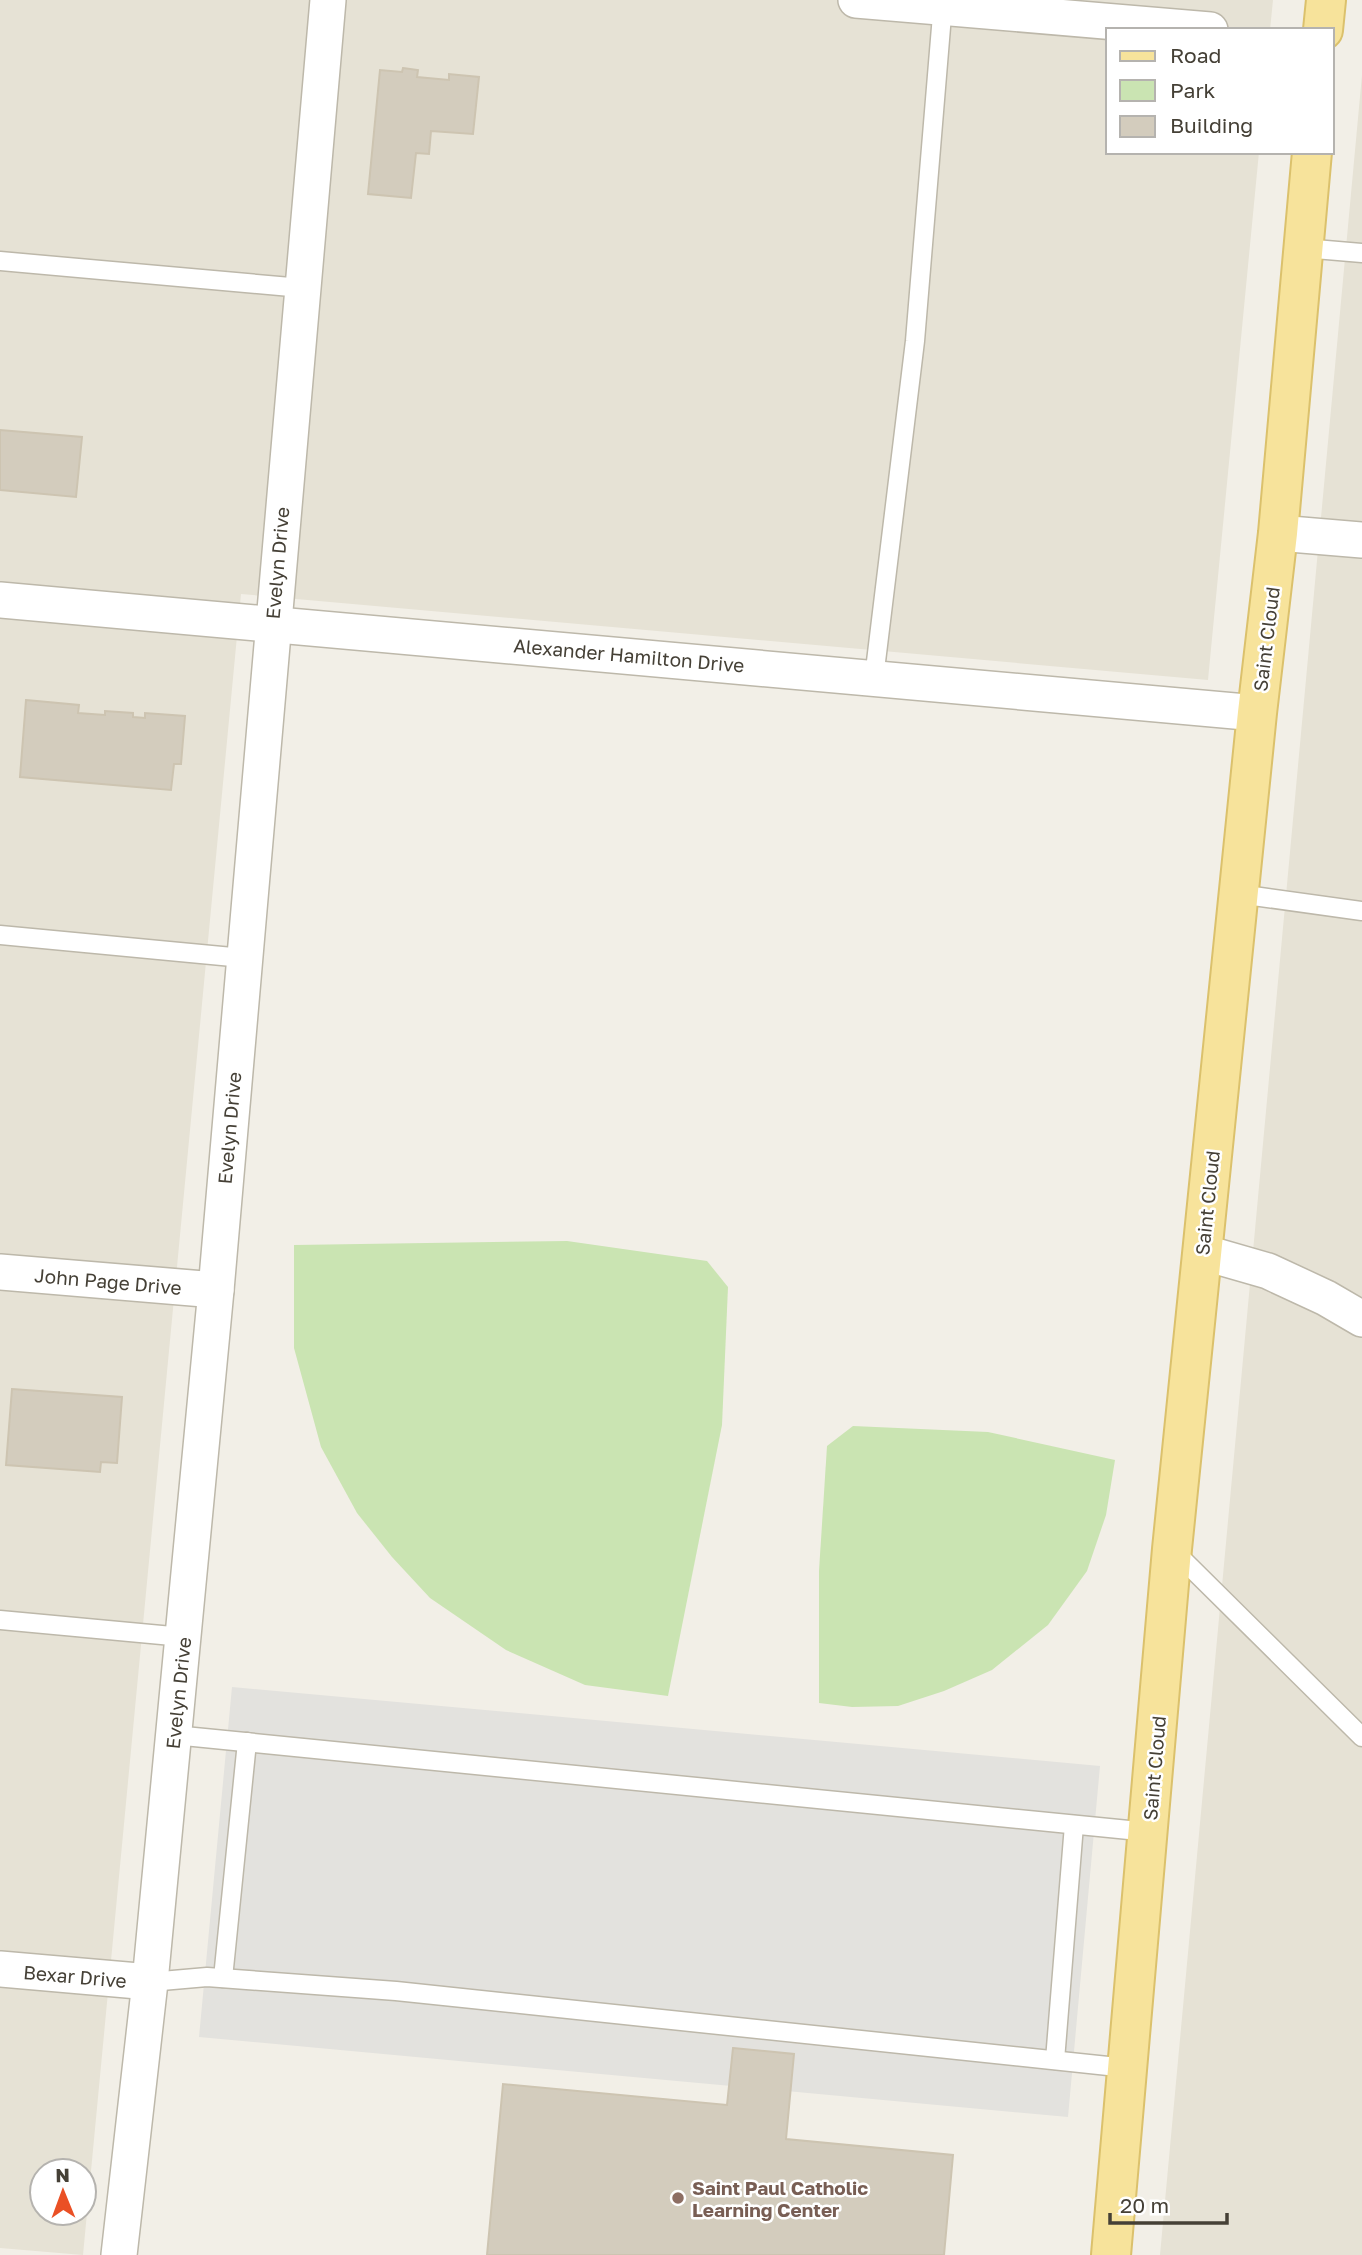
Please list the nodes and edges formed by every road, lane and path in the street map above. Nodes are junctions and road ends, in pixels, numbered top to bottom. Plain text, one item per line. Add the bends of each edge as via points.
1 (328, 0) edge
2 (856, 0) edge
3 (1326, 0) edge
4 (943, 4) edge
5 (1189, 28) edge
6 (1323, 28) edge
7 (1312, 154) edge
8 (1303, 248) junction
9 (1362, 253) edge
10 (0, 261) edge
11 (302, 288) junction
12 (1278, 533) junction
13 (1362, 540) edge
14 (0, 600) edge
15 (272, 625) junction
16 (874, 678) junction
17 (1257, 713) junction
18 (1239, 894) junction
19 (1362, 911) edge
20 (0, 935) edge
21 (243, 958) junction
22 (1202, 1252) junction
23 (0, 1272) edge
24 (215, 1290) junction
25 (1362, 1319) edge
26 (1172, 1549) junction
27 (0, 1620) edge
28 (183, 1637) junction
29 (173, 1735) junction
30 (1362, 1737) edge
31 (247, 1742) junction
32 (1074, 1825) junction
33 (1149, 1832) junction
34 (0, 1969) edge
35 (223, 1978) junction
36 (150, 1982) junction
37 (1055, 2060) junction
38 (1127, 2068) junction
39 (119, 2255) edge
40 (1111, 2255) edge

1 - 11 street, Evelyn Drive
2 - 4 street
3 - 6 main road
4 - 5 street
4 - 16 lane via 915,341
7 - 8 main road, Saint Cloud
8 - 9 lane
8 - 12 main road, Saint Cloud
10 - 11 lane
11 - 15 street, Evelyn Drive
12 - 13 street
12 - 17 main road, Saint Cloud
14 - 15 street, Alexander Hamilton Drive
15 - 16 street, Alexander Hamilton Drive
15 - 21 street, Evelyn Drive
16 - 17 street, Alexander Hamilton Drive
17 - 18 main road, Saint Cloud
18 - 19 lane
18 - 22 main road, Saint Cloud
20 - 21 lane
21 - 24 street, Evelyn Drive
22 - 25 street via 1268,1271
22 - 26 main road, Saint Cloud
23 - 24 street, John Page Drive
24 - 28 street, Evelyn Drive
26 - 30 lane
26 - 33 main road, Saint Cloud
27 - 28 lane
28 - 29 street, Evelyn Drive
29 - 31 lane
29 - 36 street, Evelyn Drive
31 - 32 lane
31 - 35 lane
32 - 33 lane
32 - 37 lane
33 - 38 main road, Saint Cloud
34 - 36 street, Bexar Drive
35 - 36 lane
35 - 37 lane via 396,1991
36 - 39 street, Evelyn Drive
37 - 38 lane
38 - 40 main road, Saint Cloud

